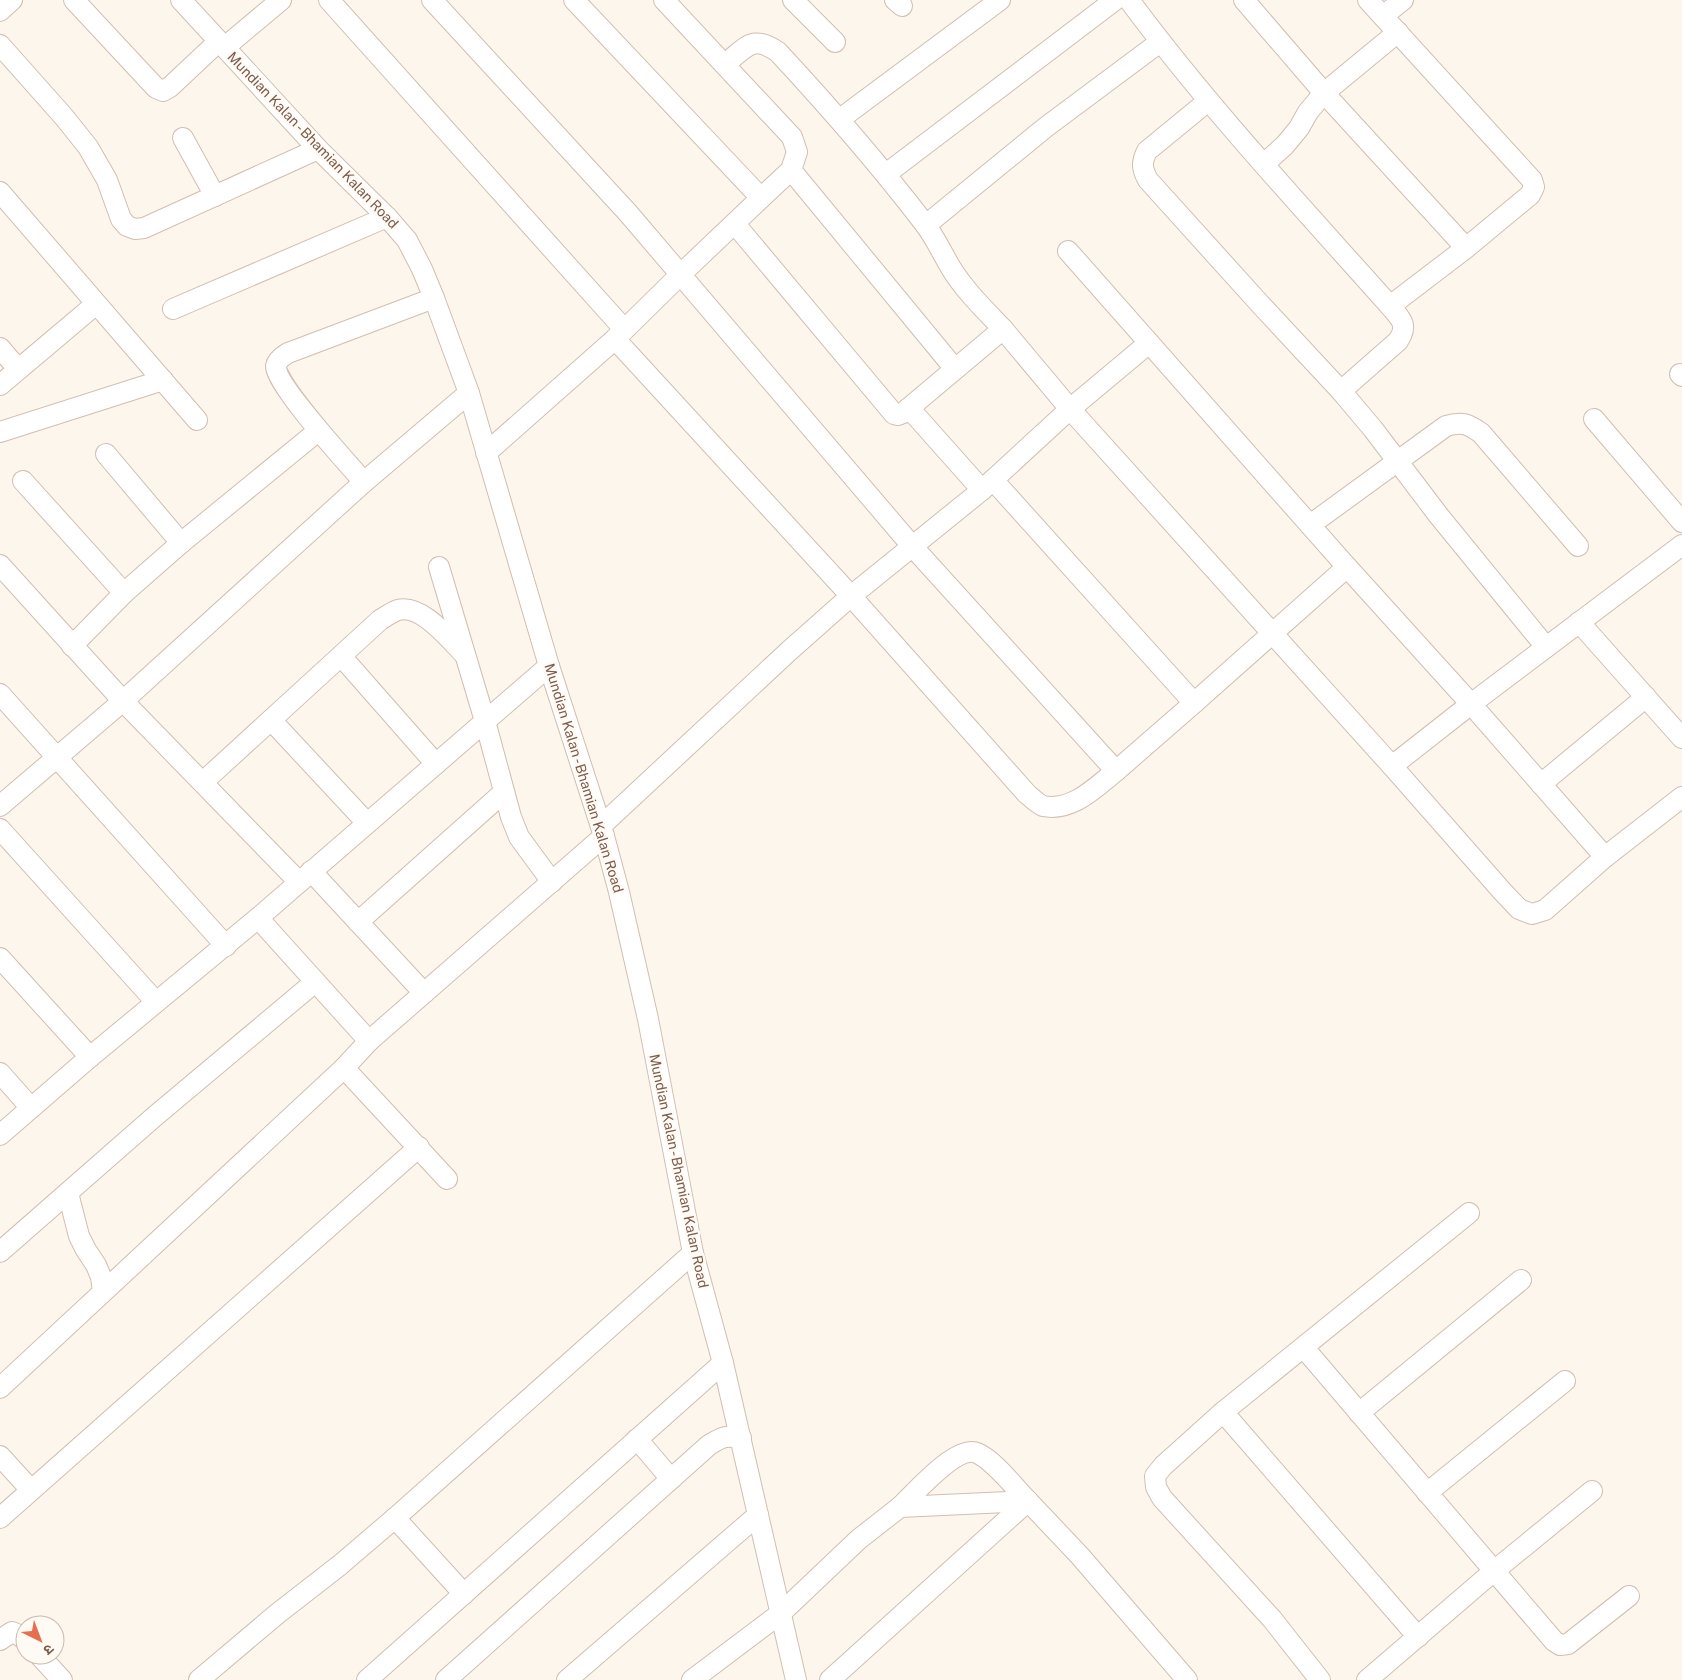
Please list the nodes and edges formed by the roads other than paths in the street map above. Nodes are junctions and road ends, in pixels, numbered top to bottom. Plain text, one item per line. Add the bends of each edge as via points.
1 (12, 0) edge
2 (74, 0) edge
3 (181, 0) edge
4 (281, 0) edge
5 (329, 0) edge
6 (432, 0) edge
7 (574, 0) edge
8 (664, 0) edge
9 (793, 0) edge
10 (1000, 0) edge
11 (1115, 0) edge
12 (1129, 0) edge
13 (1244, 0) edge
14 (1368, 0) edge
15 (1403, 0) edge
16 (0, 11) edge
17 (1383, 16) junction
18 (1398, 32) junction
19 (835, 42) dead end
20 (1160, 42) junction
21 (222, 44) junction
22 (0, 45) edge
23 (725, 64) junction
24 (1324, 94) junction
25 (1208, 101) junction
26 (840, 118) junction
27 (183, 138) dead end
28 (318, 149) junction
29 (1264, 164) junction
30 (791, 170) junction
31 (886, 174) junction
32 (0, 192) edge
33 (215, 196) junction
34 (762, 198) junction
35 (388, 217) junction
36 (735, 224) junction
37 (926, 225) junction
38 (1466, 248) junction
39 (1068, 251) dead end
40 (680, 275) junction
41 (434, 298) junction
42 (96, 304) junction
43 (1390, 306) junction
44 (173, 309) dead end
45 (1003, 329) junction
46 (620, 334) junction
47 (1149, 342) junction
48 (0, 348) edge
49 (18, 369) junction
50 (955, 369) junction
51 (163, 380) junction
52 (0, 385) edge
53 (1341, 391) junction
54 (469, 393) junction
55 (909, 408) junction
56 (1070, 408) junction
57 (1594, 419) dead end
58 (198, 420) dead end
59 (318, 431) junction
60 (0, 432) edge
61 (486, 453) junction
62 (106, 454) dead end
63 (1398, 462) junction
64 (23, 481) dead end
65 (364, 482) junction
66 (987, 485) junction
67 (1682, 522) edge
68 (1310, 525) junction
69 (180, 543) junction
70 (1682, 545) edge
71 (912, 546) junction
72 (1578, 546) dead end
73 (0, 565) edge
74 (439, 567) dead end
75 (1348, 567) junction
76 (124, 593) junction
77 (851, 596) junction
78 (1579, 622) junction
79 (1272, 633) junction
80 (72, 646) junction
81 (1546, 647) junction
82 (465, 655) junction
83 (341, 656) junction
84 (549, 666) junction
85 (0, 694) edge
86 (1646, 697) junction
87 (123, 701) junction
88 (1194, 703) junction
89 (1471, 704) junction
90 (271, 720) junction
91 (485, 721) junction
92 (1682, 738) edge
93 (57, 758) junction
94 (436, 764) junction
95 (1392, 766) junction
96 (1116, 771) junction
97 (203, 782) junction
98 (1541, 784) junction
99 (504, 792) junction
100 (1682, 796) edge
101 (0, 806) edge
102 (367, 823) junction
103 (0, 830) edge
104 (602, 831) junction
105 (1605, 857) junction
106 (305, 877) junction
107 (552, 882) junction
108 (258, 918) junction
109 (358, 922) junction
110 (226, 946) junction
111 (0, 958) edge
112 (316, 982) junction
113 (424, 993) junction
114 (156, 1002) junction
115 (369, 1041) junction
116 (90, 1057) junction
117 (344, 1068) junction
118 (0, 1073) edge
119 (31, 1108) junction
120 (0, 1135) edge
121 (419, 1147) junction
122 (447, 1179) dead end
123 (68, 1192) junction
124 (1469, 1213) dead end
125 (0, 1252) edge
126 (693, 1253) junction
127 (1522, 1280) dead end
128 (103, 1291) junction
129 (1304, 1348) junction
130 (723, 1363) junction
131 (1565, 1381) dead end
132 (0, 1388) edge
133 (1223, 1412) junction
134 (1359, 1413) junction
135 (741, 1438) junction
136 (637, 1439) junction
137 (0, 1456) edge
138 (671, 1479) junction
139 (31, 1490) junction
140 (1592, 1491) dead end
141 (1427, 1493) junction
142 (1028, 1501) junction
143 (900, 1506) junction
144 (758, 1515) junction
145 (0, 1518) edge
146 (396, 1518) junction
147 (1494, 1571) junction
148 (464, 1594) junction
149 (1630, 1596) dead end
150 (781, 1613) junction
151 (15, 1633) edge
152 (1418, 1637) junction
153 (0, 1640) edge
154 (49, 1665) edge
155 (373, 1678) edge
156 (62, 1680) edge
157 (199, 1680) edge
158 (446, 1680) edge
159 (567, 1680) edge
160 (692, 1680) edge
161 (796, 1680) edge
162 (830, 1680) edge
163 (1187, 1680) edge
164 (1320, 1680) edge
165 (1367, 1680) edge

1 - 16 street
2 - 21 street via 162,91 170,88
3 - 21 street, Mundian Kalan - Bhamian Kalan Road
4 - 21 street
5 - 46 street
6 - 40 street via 628,213
7 - 34 street
8 - 23 street
9 - 19 street
10 - 26 street
11 - 31 street
12 - 20 street
13 - 24 street
14 - 17 street
15 - 17 street
17 - 18 street
18 - 24 street
18 - 38 street via 1532,180 1534,188 1530,195
20 - 25 street
20 - 37 street via 1046,127
21 - 28 street, Mundian Kalan - Bhamian Kalan Road
22 - 33 street via 88,147 127,226 144,228
23 - 26 street via 750,44 767,44
23 - 30 street via 792,137 797,152
24 - 29 street via 1286,145
24 - 38 street
25 - 29 street
25 - 53 street via 1147,151 1142,160 1148,180
26 - 31 street
27 - 33 street
28 - 33 street
28 - 35 street, Mundian Kalan - Bhamian Kalan Road
29 - 43 street
30 - 34 street
30 - 50 street
31 - 37 street
32 - 42 street
34 - 36 street
35 - 41 street, Mundian Kalan - Bhamian Kalan Road via 407,240
35 - 44 street
36 - 40 street
36 - 55 street via 894,414
37 - 45 street via 951,269
38 - 43 street
39 - 47 street
40 - 46 street
40 - 71 street
41 - 54 street, Mundian Kalan - Bhamian Kalan Road
41 - 59 street via 280,358 276,366 279,378
42 - 49 street
42 - 51 street
43 - 53 street via 1400,318 1403,334
45 - 50 street
45 - 56 street
46 - 61 street
46 - 77 street
47 - 56 street
47 - 68 street
48 - 49 street
49 - 52 street
50 - 55 street
51 - 58 street
51 - 60 street
53 - 63 street
54 - 61 street, Mundian Kalan - Bhamian Kalan Road
54 - 65 street
55 - 66 street
56 - 66 street
56 - 79 street
57 - 67 street
59 - 65 street
59 - 69 street
61 - 84 street, Mundian Kalan - Bhamian Kalan Road
62 - 69 street
63 - 68 street
63 - 72 street via 1446,426 1457,422 1470,425 1481,433
63 - 81 street
64 - 76 street
65 - 87 street
66 - 71 street
66 - 88 street
68 - 75 street
69 - 76 street
70 - 78 street
71 - 77 street
71 - 96 street
73 - 80 street
74 - 82 street
75 - 79 street
75 - 89 street
76 - 80 street
77 - 96 street via 1042,806 1064,806 1085,796
77 - 104 street via 789,650
78 - 81 street
78 - 86 street
79 - 88 street
79 - 95 street
80 - 87 street
81 - 89 street
82 - 83 street via 428,619 413,610 397,610 380,620
82 - 91 street
83 - 90 street
83 - 94 street
84 - 91 street
84 - 104 street, Mundian Kalan - Bhamian Kalan Road
85 - 93 street
86 - 92 street
86 - 98 street
87 - 93 street
87 - 97 street
88 - 96 street
89 - 95 street
89 - 98 street
90 - 97 street
90 - 102 street
91 - 94 street
91 - 99 street
93 - 101 street
93 - 110 street
94 - 102 street
95 - 105 street via 1519,909 1532,914 1545,910
97 - 106 street
98 - 105 street
99 - 107 street via 519,837
99 - 109 street
100 - 105 street
102 - 106 street
103 - 114 street
104 - 107 street
104 - 126 street, Mundian Kalan - Bhamian Kalan Road via 648,1019
106 - 108 street
106 - 109 street
107 - 113 street
108 - 110 street
108 - 112 street
109 - 113 street
110 - 114 street
111 - 116 street
112 - 115 street
112 - 123 street
113 - 115 street
114 - 116 street
115 - 117 street
116 - 119 street
117 - 121 street
117 - 128 street
118 - 119 street
119 - 120 street
121 - 122 street
121 - 139 street
123 - 125 street
123 - 128 street via 79,1236 96,1265
124 - 129 street
126 - 130 street, Mundian Kalan - Bhamian Kalan Road
126 - 146 street
127 - 134 street
128 - 132 street
129 - 133 street
129 - 134 street
130 - 135 street, Mundian Kalan - Bhamian Kalan Road
130 - 136 street
131 - 141 street
133 - 152 street
133 - 164 street via 1155,1476 1156,1488 1272,1619
134 - 141 street
135 - 138 street via 722,1437
135 - 144 street, Mundian Kalan - Bhamian Kalan Road
136 - 138 street
136 - 148 street
137 - 139 street
138 - 158 street
139 - 145 street
140 - 147 street
141 - 147 street
142 - 143 street
142 - 143 street via 989,1460 976,1452 964,1452 950,1460
142 - 162 street
142 - 163 street
143 - 150 street via 859,1539
144 - 150 street, Mundian Kalan - Bhamian Kalan Road
144 - 159 street
146 - 148 street
146 - 157 street
147 - 149 street via 1560,1645 1568,1644
147 - 152 street
148 - 155 street
150 - 160 street
150 - 161 street, Mundian Kalan - Bhamian Kalan Road
151 - 153 street
152 - 165 street
154 - 156 street

